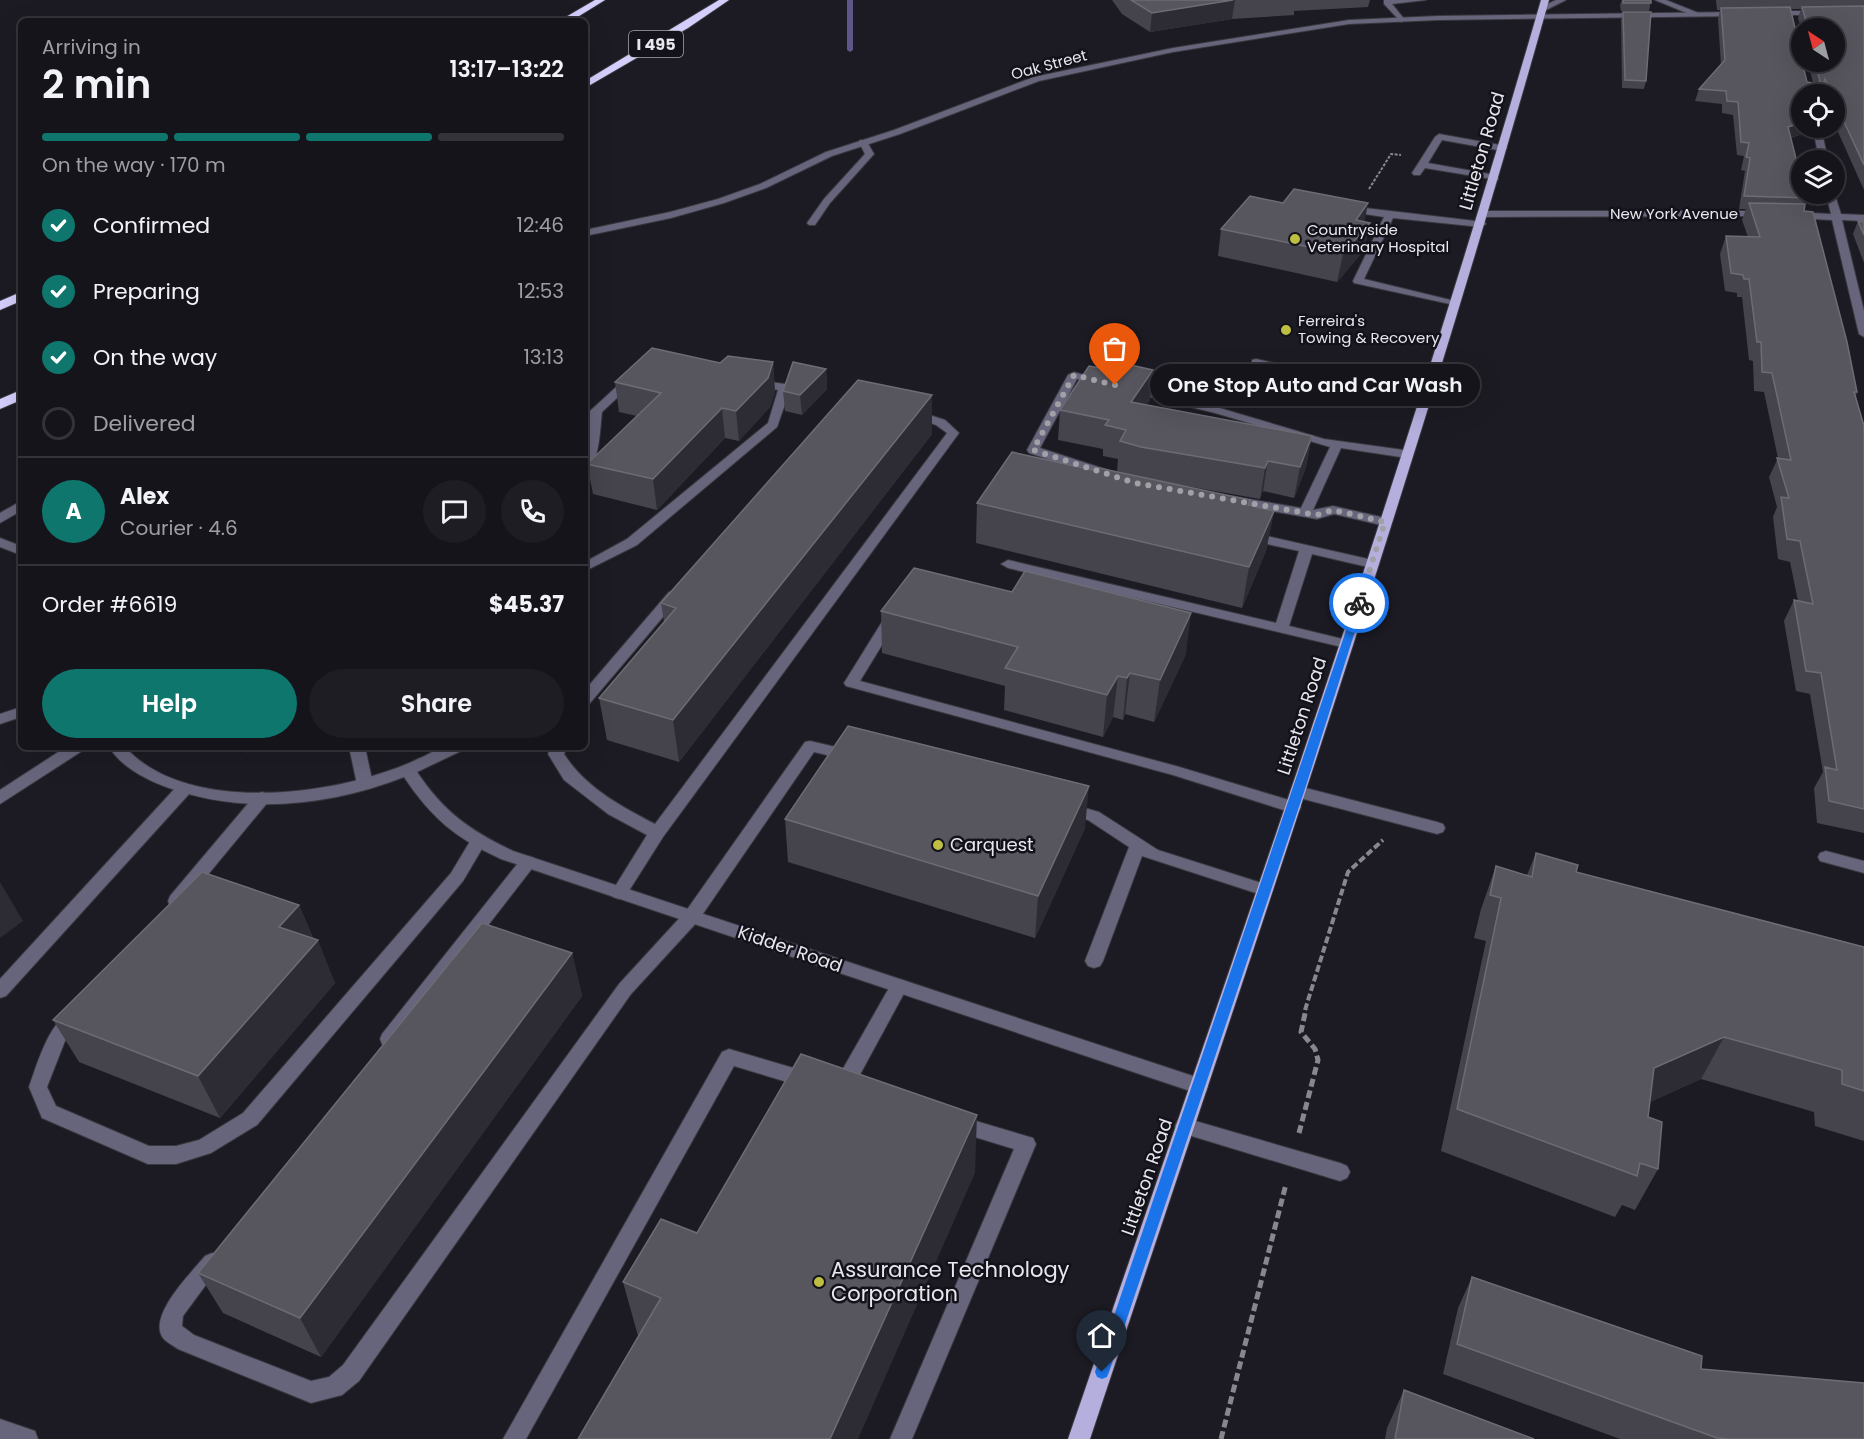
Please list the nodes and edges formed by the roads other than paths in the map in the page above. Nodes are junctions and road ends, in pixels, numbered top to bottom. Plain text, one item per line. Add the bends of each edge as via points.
1 (601, 0) edge
2 (725, 0) edge
3 (1422, 0) edge
4 (1562, 0) edge
5 (1659, 0) edge
6 (1386, 1) edge
7 (1543, 8) edge
8 (1768, 13) edge
9 (1791, 13) junction
10 (1833, 13) edge
11 (1697, 14) junction
12 (1744, 14) edge
13 (569, 18) edge
14 (1792, 18) edge
15 (1401, 20) junction
16 (588, 83) edge
17 (863, 142) junction
18 (1503, 148) junction
19 (1495, 178) junction
20 (1834, 204) edge
21 (1332, 207) edge
22 (1390, 214) junction
23 (1768, 214) edge
24 (1780, 214) edge
25 (1837, 216) junction
26 (1864, 218) edge
27 (1483, 219) junction
28 (812, 223) dead end
29 (588, 232) edge
30 (18, 297) edge
31 (1455, 304) junction
32 (0, 306) edge
33 (1864, 334) edge
34 (1256, 362) dead end
35 (637, 374) edge
36 (738, 380) edge
37 (18, 396) edge
38 (1425, 398) junction
39 (0, 405) edge
40 (901, 411) edge
41 (1337, 444) junction
42 (1407, 454) junction
43 (588, 460) edge
44 (1124, 479) edge
45 (1215, 497) edge
46 (18, 507) edge
47 (1305, 513) junction
48 (0, 519) edge
49 (1385, 522) junction
50 (1238, 533) edge
51 (0, 542) edge
52 (1308, 548) junction
53 (18, 550) edge
54 (588, 564) edge
55 (1008, 564) dead end
56 (1372, 564) junction
57 (685, 584) edge
58 (900, 604) edge
59 (1282, 627) junction
60 (1346, 644) junction
61 (588, 697) edge
62 (18, 713) edge
63 (0, 719) edge
64 (72, 750) edge
65 (120, 750) edge
66 (358, 750) edge
67 (450, 750) edge
68 (558, 750) edge
69 (867, 760) edge
70 (408, 770) junction
71 (365, 784) junction
72 (184, 789) junction
73 (0, 798) edge
74 (262, 798) junction
75 (1296, 799) junction
76 (1048, 805) edge
77 (1437, 828) dead end
78 (657, 833) junction
79 (478, 842) junction
80 (1138, 845) junction
81 (1826, 857) dead end
82 (528, 862) junction
83 (1864, 867) edge
84 (1265, 890) junction
85 (620, 893) junction
86 (164, 915) edge
87 (692, 916) junction
88 (1094, 961) dead end
89 (899, 986) junction
90 (0, 991) edge
91 (87, 1003) edge
92 (380, 1049) edge
93 (1199, 1086) junction
94 (841, 1090) junction
95 (863, 1096) edge
96 (939, 1118) edge
97 (1185, 1126) junction
98 (1340, 1172) dead end
99 (225, 1246) edge
100 (0, 1430) edge
101 (27, 1439) edge
102 (514, 1439) edge
103 (901, 1439) edge
104 (1079, 1439) edge

1 - 13 highway
2 - 16 highway, I 495
3 - 6 street
4 - 7 street
5 - 11 street
6 - 15 street
7 - 11 street, Oak Street
7 - 15 street, Oak Street
7 - 18 main road, Littleton Road
8 - 9 street
9 - 10 street
9 - 14 street
11 - 12 street, Oak Street
15 - 17 street, Oak Street via 1349,22 1258,35 1086,68 1037,80
17 - 28 street via 870,154
17 - 29 street, Oak Street via 721,201
18 - 19 main road, Littleton Road
18 - 19 street via 1439,137 1422,166
19 - 27 main road, Littleton Road
20 - 25 street
21 - 22 street, New York Avenue
22 - 27 street, New York Avenue
22 - 31 street via 1358,281
23 - 27 street, New York Avenue
24 - 25 street
25 - 26 street
25 - 33 street
27 - 31 main road, Littleton Road
30 - 32 highway
31 - 38 main road, Littleton Road
34 - 38 street
35 - 43 street via 596,411
36 - 54 street via 785,387 773,424 632,542
37 - 39 highway
38 - 42 main road, Littleton Road
40 - 78 street via 935,419 952,433
41 - 42 street
41 - 44 street via 1074,375 1033,450
41 - 47 street
42 - 49 main road, Littleton Road
45 - 47 street
46 - 48 street
47 - 49 street via 1317,515 1333,510
49 - 56 main road, Littleton Road
50 - 52 street
51 - 53 street
52 - 56 street
52 - 59 street
55 - 59 street
56 - 60 main road, Littleton Road
57 - 61 street
58 - 75 street via 851,683 1176,771
59 - 60 street
60 - 75 main road, Littleton Road
62 - 63 street
64 - 73 street
65 - 72 street via 143,770
66 - 71 street
67 - 70 street
68 - 78 street via 556,754 570,776 614,810
69 - 87 street via 810,746
70 - 71 street
70 - 79 street, Kidder Road via 447,823
71 - 74 street via 302,796
72 - 74 street
72 - 90 street
74 - 86 street
75 - 77 street
75 - 84 main road, Littleton Road
76 - 80 street via 1093,816
78 - 85 street
79 - 82 street, Kidder Road
79 - 91 street via 457,877 250,1119 204,1147 176,1155 148,1155 49,1112 38,1087 57,1037
80 - 84 street via 1152,854
80 - 88 street
81 - 83 street
82 - 85 street, Kidder Road
82 - 92 street
84 - 93 main road, Littleton Road
85 - 87 street, Kidder Road
87 - 89 street, Kidder Road
87 - 99 street via 626,989 351,1373 334,1387 311,1392 186,1342 171,1330 174,1312
89 - 93 street, Kidder Road
89 - 94 street
93 - 97 main road, Littleton Road
94 - 95 street
94 - 102 street via 729,1057
96 - 103 street via 1026,1144
97 - 98 street
97 - 104 main road, Littleton Road
100 - 101 street

